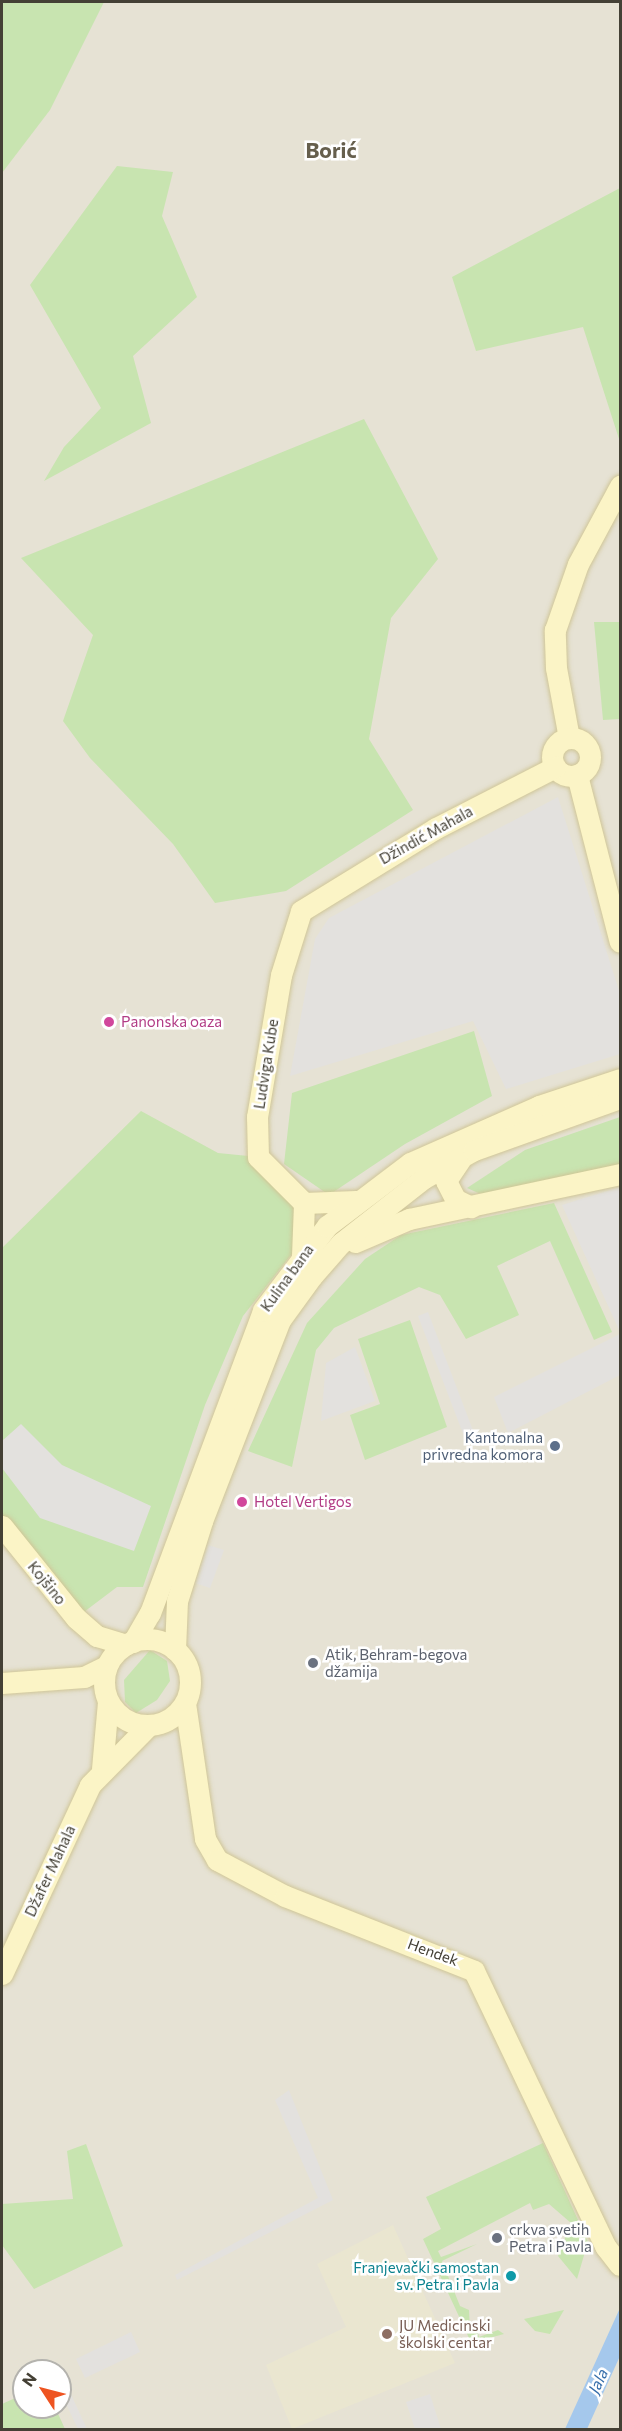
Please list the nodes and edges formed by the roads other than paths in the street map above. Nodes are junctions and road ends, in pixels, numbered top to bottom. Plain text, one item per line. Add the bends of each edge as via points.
1 (621, 486) edge
2 (569, 738) junction
3 (555, 767) junction
4 (577, 775) junction
5 (301, 911) joint
6 (621, 942) edge
7 (621, 1079) edge
8 (621, 1098) edge
9 (474, 1150) junction
10 (621, 1174) edge
11 (356, 1201) junction
12 (304, 1203) junction
13 (471, 1207) junction
14 (333, 1252) junction
15 (302, 1256) junction
16 (2, 1526) edge
17 (97, 1636) junction
18 (129, 1643) junction
19 (175, 1650) junction
20 (107, 1665) junction
21 (84, 1677) junction
22 (2, 1683) edge
23 (107, 1699) junction
24 (185, 1703) junction
25 (154, 1725) junction
26 (188, 1735) junction
27 (102, 1769) junction
28 (2, 1974) edge
29 (617, 2262) edge

1 - 2 street via 578,564 555,630 556,668
2 - 3 street via 555,746
2 - 4 street via 582,741 589,751 589,764
3 - 4 street
3 - 5 street, Džindić Mahala via 436,828
4 - 6 street
5 - 12 street, Ludviga Kube via 281,975 257,1117 258,1157
7 - 11 street, Kulina bana via 441,1149
8 - 9 street, Kulina bana
9 - 13 street via 451,1169 446,1181 455,1199
9 - 14 street, Kulina bana via 424,1178
10 - 13 street
11 - 12 street
11 - 15 street, Kulina bana
12 - 15 street
13 - 14 street via 409,1219
14 - 19 street, Kulina bana via 280,1320 249,1394 177,1601
15 - 18 street, Kulina bana via 263,1310 150,1613
16 - 17 street, Kojšino via 76,1618
17 - 18 street
17 - 20 street
18 - 19 street via 159,1641
18 - 20 street
19 - 24 street via 189,1672
20 - 21 street
20 - 23 street
21 - 22 street
21 - 23 street
23 - 25 street via 129,1722
23 - 27 street, Džafer Mahala
24 - 25 street
24 - 26 street, Hendek
25 - 26 street
25 - 27 street, Džafer Mahala
26 - 29 street, Hendek via 205,1839 217,1860 285,1896 474,1971
27 - 28 street, Džafer Mahala

